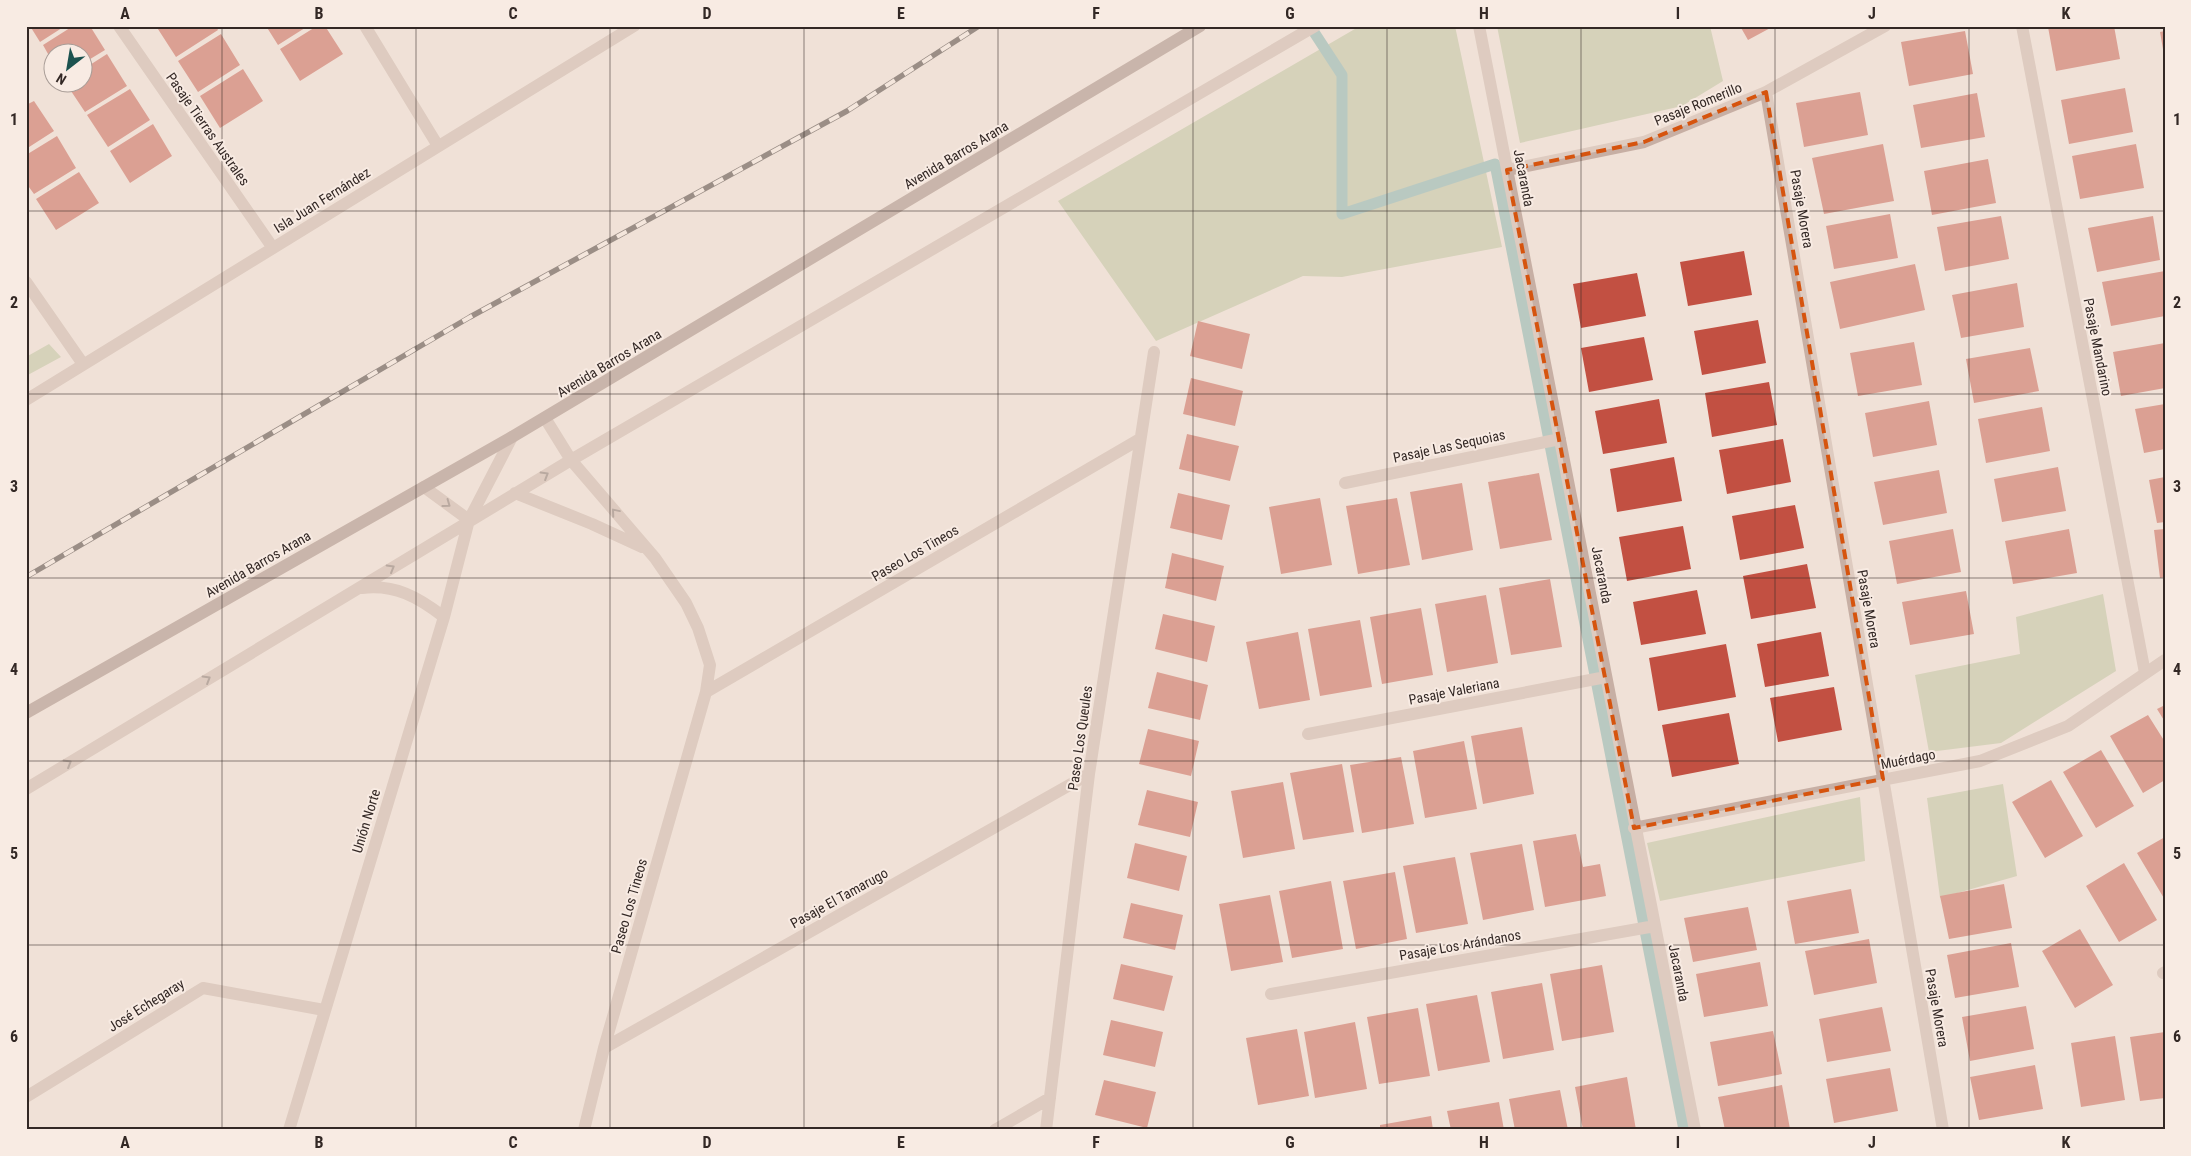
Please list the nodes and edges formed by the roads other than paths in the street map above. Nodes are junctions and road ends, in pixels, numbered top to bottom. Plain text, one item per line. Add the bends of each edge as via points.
1 (119, 26) edge
2 (365, 26) edge
3 (1200, 26) edge
4 (1315, 26) edge
5 (1479, 26) edge
6 (1885, 26) edge
7 (2022, 26) edge
8 (628, 28) edge
9 (1766, 92) junction
10 (438, 146) junction
11 (1507, 170) junction
12 (273, 248) junction
13 (26, 282) edge
14 (1154, 352) dead end
15 (83, 364) junction
16 (26, 400) edge
17 (545, 418) junction
18 (512, 437) junction
19 (1140, 439) junction
20 (1560, 439) junction
21 (571, 460) junction
22 (1346, 483) dead end
23 (424, 487) junction
24 (515, 493) junction
25 (469, 520) junction
26 (647, 549) junction
27 (357, 588) junction
28 (444, 617) junction
29 (2165, 660) edge
30 (2145, 673) junction
31 (1606, 677) junction
32 (706, 692) junction
33 (26, 713) edge
34 (1308, 734) dead end
35 (1089, 774) junction
36 (1883, 779) junction
37 (26, 788) edge
38 (1634, 828) junction
39 (1655, 926) junction
40 (1271, 994) dead end
41 (324, 1010) junction
42 (604, 1048) junction
43 (26, 1097) edge
44 (1050, 1098) junction
45 (289, 1130) edge
46 (584, 1130) edge
47 (995, 1130) edge
48 (1046, 1130) edge
49 (1694, 1130) edge
50 (1943, 1130) edge

1 - 12 street, Pasaje Tierras Australes
2 - 10 street
3 - 17 main road, Avenida Barros Arana
4 - 21 street
5 - 11 street, Jacaranda
6 - 9 street, Pasaje Romerillo
7 - 30 street, Pasaje Mandarino
8 - 10 street, Isla Juan Fernández
9 - 11 street, Pasaje Romerillo via 1644,142
9 - 36 street, Pasaje Morera
10 - 12 street, Isla Juan Fernández
11 - 20 street, Jacaranda
12 - 15 street, Isla Juan Fernández
13 - 15 street
14 - 19 street, Paseo Los Queules
15 - 16 street, Isla Juan Fernández
17 - 18 main road, Avenida Barros Arana
17 - 21 street, Paseo Los Tineos
18 - 23 main road, Avenida Barros Arana
18 - 25 street, Unión Norte
19 - 32 street, Paseo Los Tineos
19 - 35 street, Paseo Los Queules
20 - 22 street, Pasaje Las Sequoias
20 - 31 street, Jacaranda
24 -> 21 street
26 -> 21 street, Paseo Los Tineos
23 -> 25 street
23 - 33 main road, Avenida Barros Arana
24 - 25 street
24 - 26 street, Paseo Los Tineos
27 -> 25 street
25 - 28 street, Unión Norte
26 - 32 street, Paseo Los Tineos via 672,580 698,628 710,665
27 - 28 street via 374,586 408,593
37 -> 27 street
28 - 41 street, Unión Norte
29 - 30 street, Muérdago
30 - 36 street, Muérdago via 2068,726 1980,761
31 - 34 street, Pasaje Valeriana
31 - 38 street, Jacaranda
32 - 42 street, Paseo Los Tineos
35 - 42 street, Pasaje El Tamarugo
35 - 44 street, Paseo Los Queules
36 - 38 street, Muérdago
36 - 50 street, Pasaje Morera
38 - 39 street, Jacaranda
39 - 40 street, Pasaje Los Arándanos
39 - 49 street, Jacaranda
41 - 43 street, José Echegaray via 203,988
41 - 45 street, Unión Norte
42 - 46 street, Paseo Los Tineos
44 - 47 street
44 - 48 street, Paseo Los Queules

